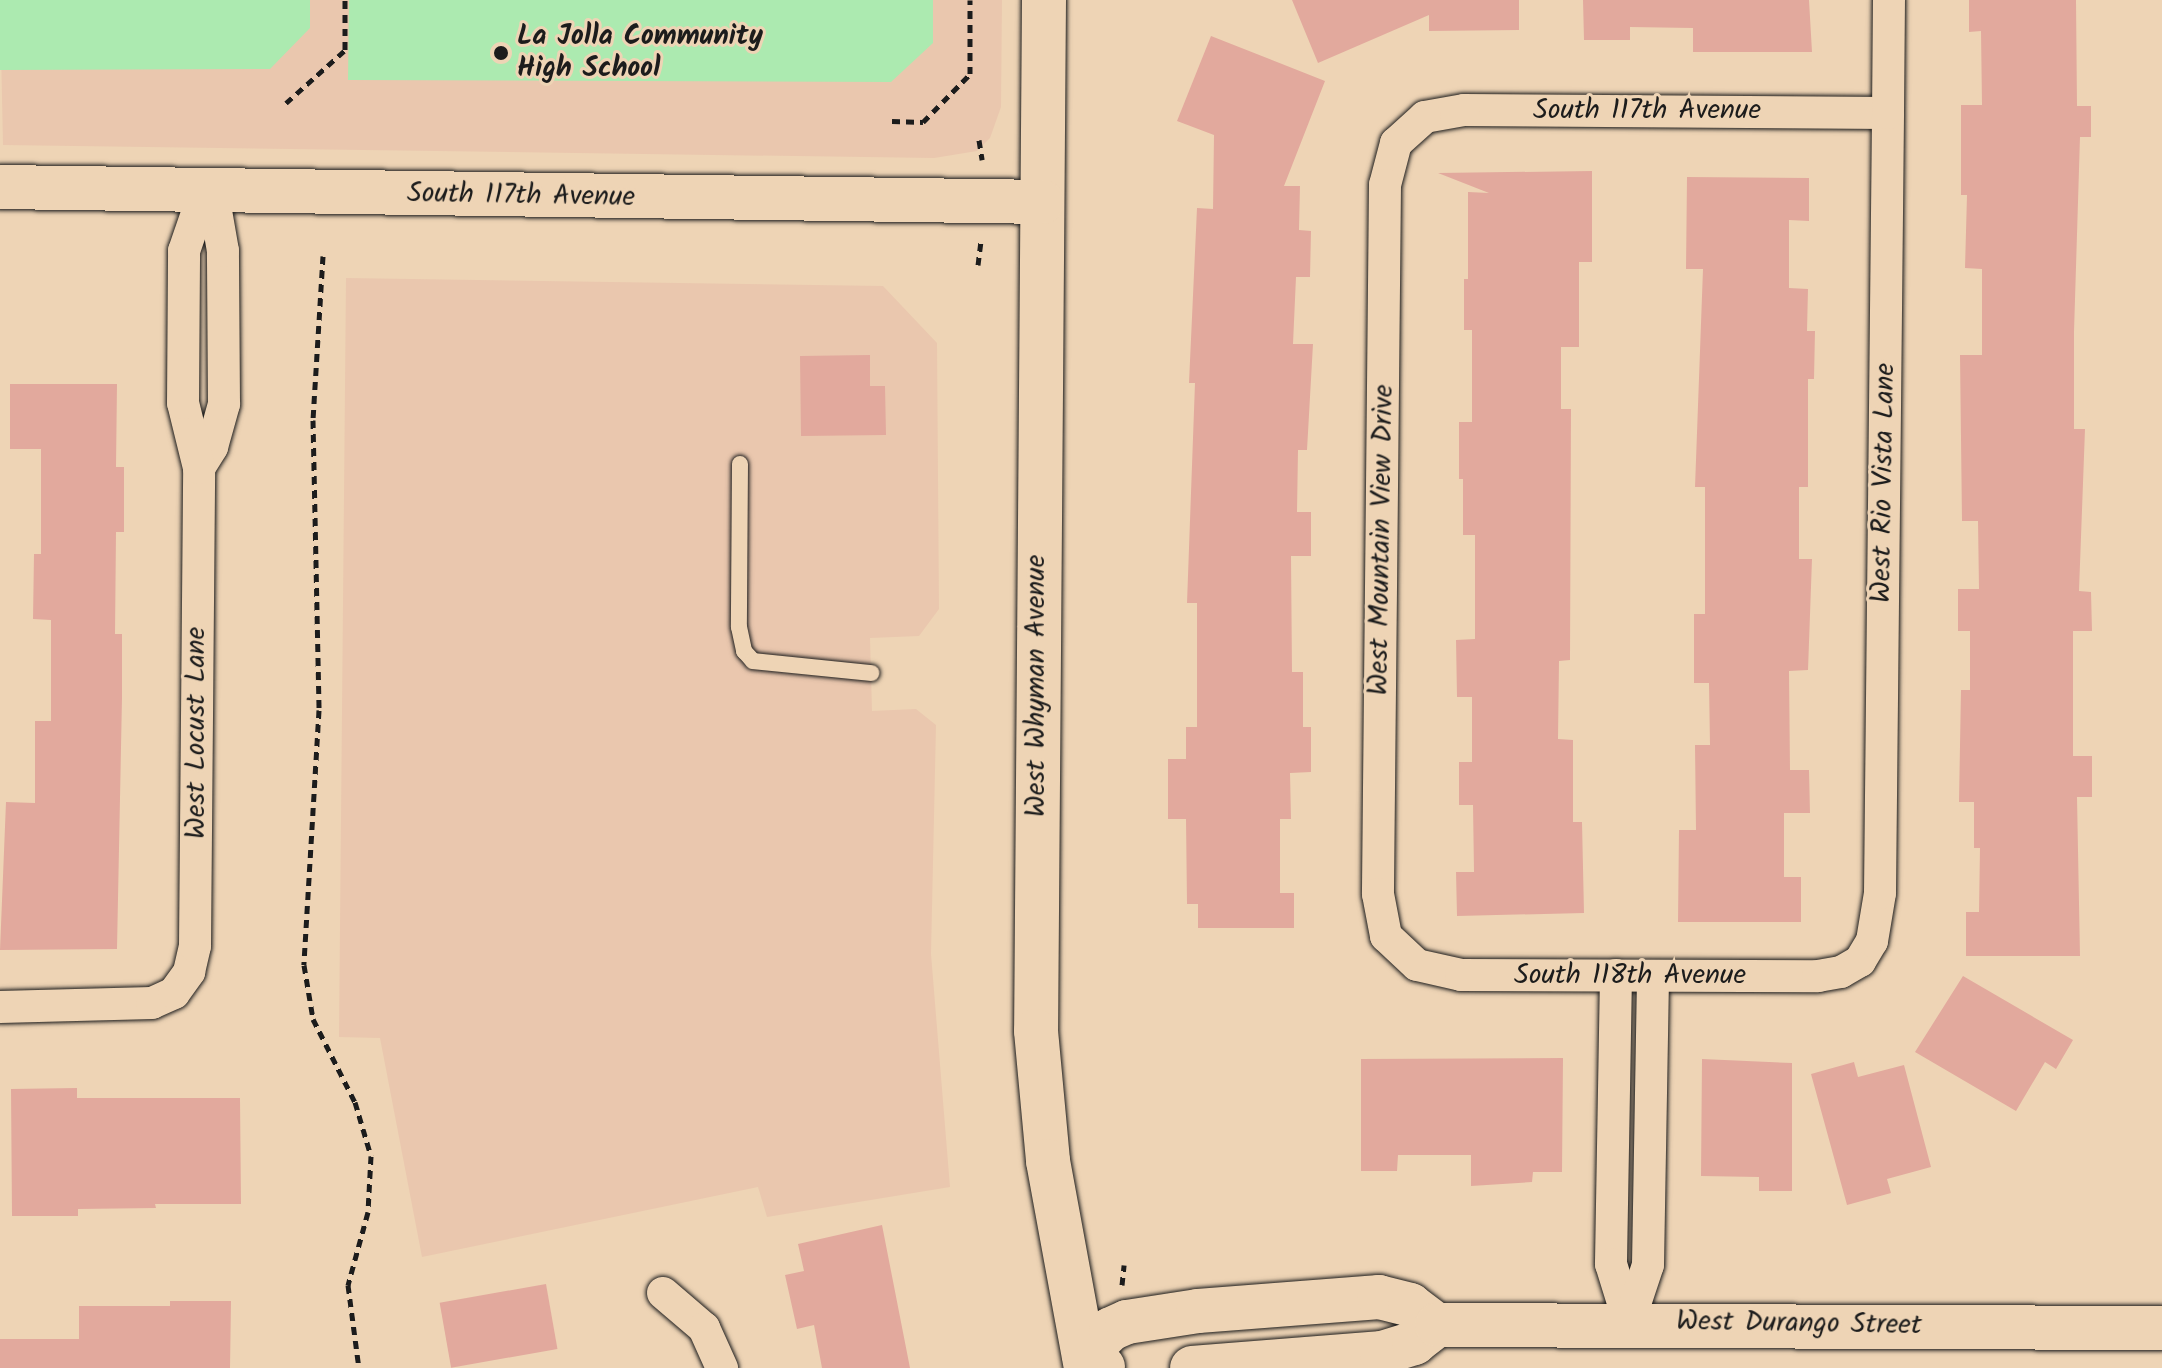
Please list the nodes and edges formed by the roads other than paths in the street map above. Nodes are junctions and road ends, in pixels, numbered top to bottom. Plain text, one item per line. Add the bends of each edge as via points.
1 (1044, 0) edge
2 (1889, 0) edge
3 (1888, 113) junction
4 (1409, 127) joint
5 (0, 187) edge
6 (204, 193) junction
7 (1042, 202) junction
8 (740, 464) dead end
9 (871, 673) dead end
10 (1400, 954) joint
11 (1860, 961) joint
12 (1616, 975) junction
13 (1653, 976) junction
14 (0, 1007) edge
15 (663, 1293) dead end
16 (1629, 1322) junction
17 (1437, 1325) junction
18 (2162, 1328) edge
19 (1092, 1364) edge
20 (722, 1368) edge
21 (1192, 1368) edge

1 - 7 street, West Whyman Avenue
2 - 3 street, West Rio Vista Lane
3 - 4 street, South 117th Avenue via 1464,110 1425,117
3 - 11 street, West Rio Vista Lane via 1880,893 1872,941
4 - 10 street, West Mountain View Drive via 1388,164 1385,217 1378,894 1386,936
5 - 6 street, South 117th Avenue
6 - 7 street, South 117th Avenue
6 - 14 street, West Locust Lane via 216,211 223,251 224,404 212,447 199,468 197,919 189,972 174,993 128,1007
7 - 19 street, West Whyman Avenue via 1036,1031 1046,1147
8 - 9 lane via 739,627 744,651 753,661
10 - 12 street, South 118th Avenue via 1417,965 1461,975
11 - 13 street, South 118th Avenue via 1818,976
12 - 13 street, South 118th Avenue
12 - 16 street via 1611,1264
13 - 16 street via 1648,1265
15 - 20 street via 704,1328
16 - 17 street, West Durango Street
16 - 18 street, West Durango Street
17 - 19 street via 1410,1305 1379,1297 1255,1304 1127,1322
17 - 21 street via 1414,1343 1382,1353

